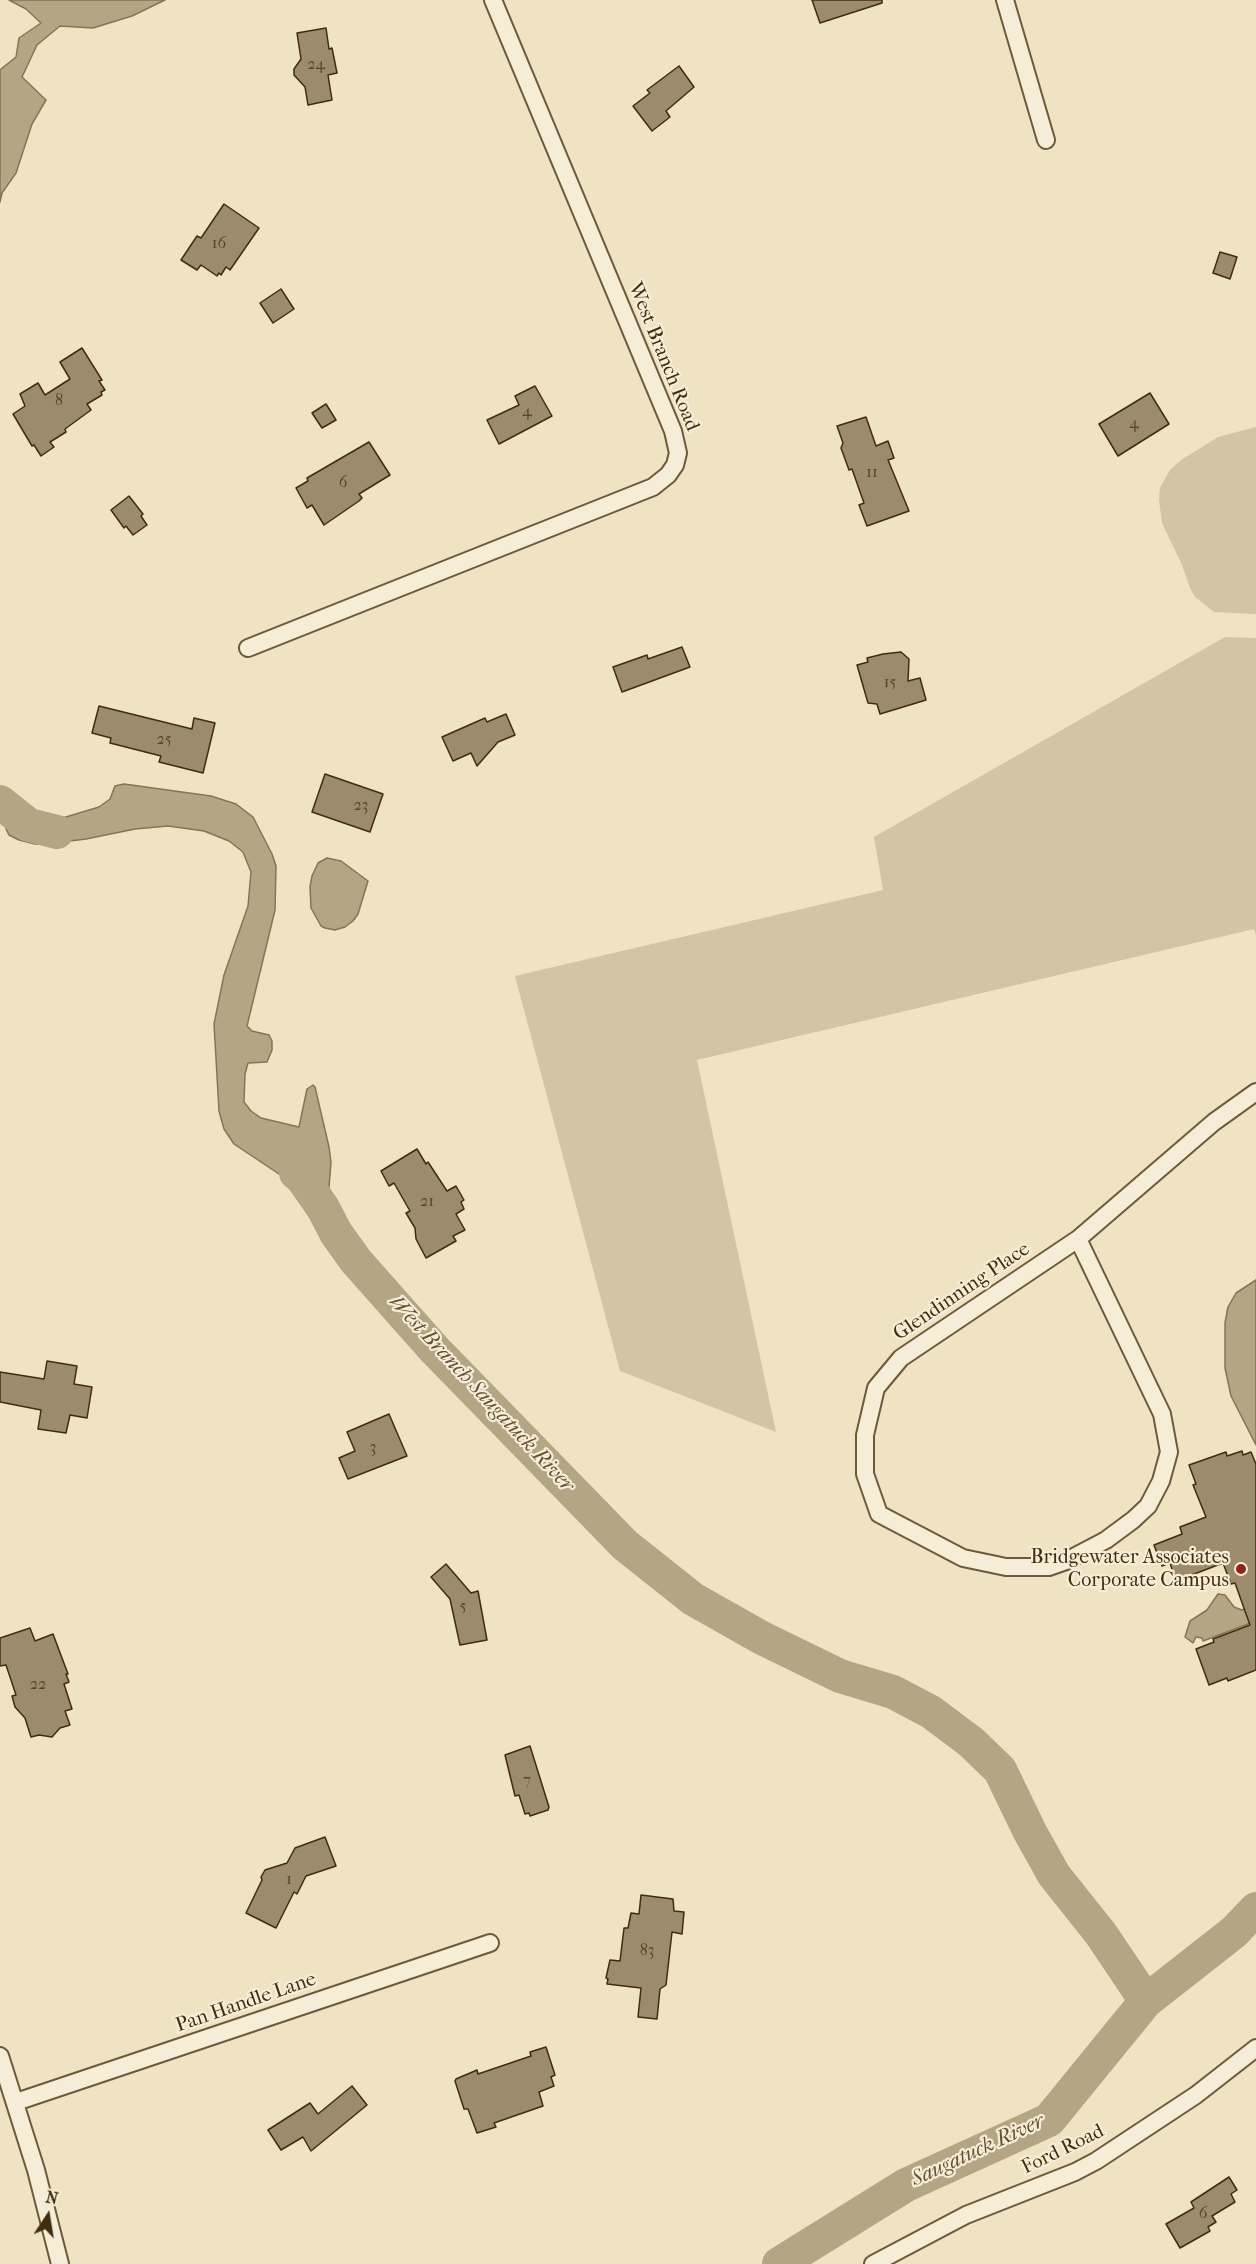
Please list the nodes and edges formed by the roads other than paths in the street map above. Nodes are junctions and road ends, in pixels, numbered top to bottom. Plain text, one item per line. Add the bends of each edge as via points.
1 (493, 0) edge
2 (1005, 0) edge
3 (1046, 140) dead end
4 (248, 648) dead end
5 (1256, 1092) edge
6 (1078, 1239) junction
7 (490, 1943) dead end
8 (1256, 2048) edge
9 (0, 2056) edge
10 (15, 2102) junction
11 (60, 2264) edge
12 (873, 2264) edge

1 - 4 street, West Branch Road via 673,431 678,453 675,465 653,487
2 - 3 street
5 - 6 street, Glendinning Place via 1214,1122
6 - 6 street, Glendinning Place via 901,1358 876,1388 865,1435 865,1464 879,1514 963,1558 1006,1567 1049,1567 1106,1540 1148,1506 1161,1481 1169,1452 1162,1414
7 - 10 street, Pan Handle Lane
8 - 12 street, Ford Road via 1196,2095 1096,2161 966,2215
9 - 10 street
10 - 11 street

